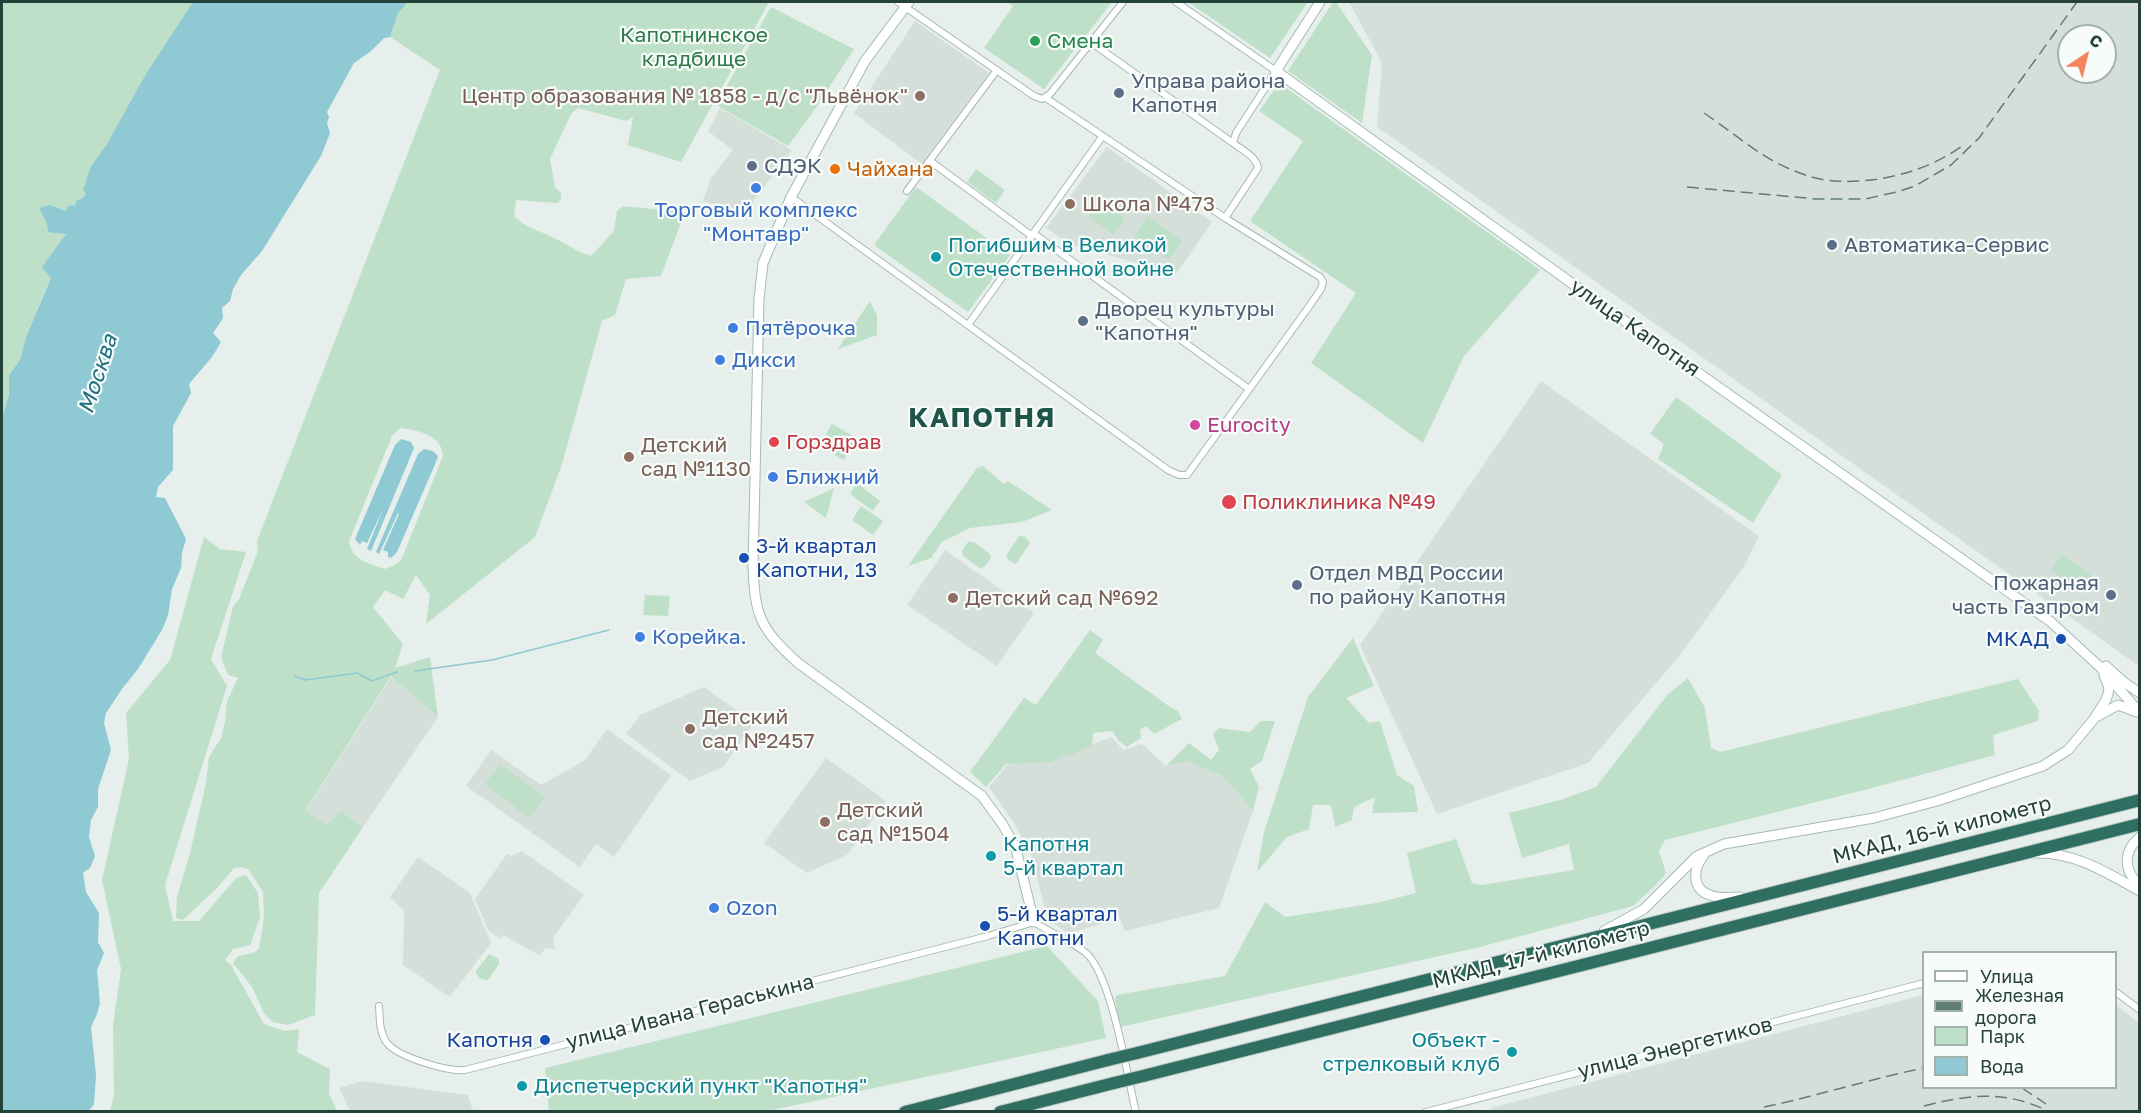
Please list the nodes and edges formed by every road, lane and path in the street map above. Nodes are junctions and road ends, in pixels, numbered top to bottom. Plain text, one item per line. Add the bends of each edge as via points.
1 (1123, 2) edge
2 (1176, 2) edge
3 (1320, 2) edge
4 (904, 3) edge
5 (1092, 43) junction
6 (997, 70) junction
7 (1276, 71) junction
8 (1046, 98) junction
9 (1102, 137) junction
10 (1233, 143) junction
11 (930, 161) junction
12 (907, 191) dead end
13 (791, 197) junction
14 (1225, 218) junction
15 (1033, 234) junction
16 (969, 325) junction
17 (1249, 389) junction
18 (2062, 631) junction
19 (2101, 668) junction
20 (2125, 683) junction
21 (2139, 693) edge
22 (2139, 701) edge
23 (2139, 713) edge
24 (2094, 719) junction
25 (2139, 800) edge
26 (2139, 824) edge
27 (2139, 837) edge
28 (1712, 849) junction
29 (2016, 855) junction
30 (2139, 885) edge
31 (2139, 891) edge
32 (1754, 897) junction
33 (1034, 922) junction
34 (1585, 940) junction
35 (1922, 983) edge
36 (2117, 994) edge
37 (379, 1006) dead end
38 (2139, 1010) edge
39 (905, 1112) edge
40 (1000, 1112) edge
41 (1136, 1112) edge
42 (1426, 1112) edge

1 - 5 street
2 - 7 street
3 - 7 main road
4 - 6 street
4 - 13 main road via 865,61
5 - 8 street
5 - 10 street
6 - 8 street via 1034,96
6 - 11 street
7 - 10 street
7 - 18 main road, улица Капотня
8 - 9 street
9 - 14 street
9 - 15 street
10 - 14 street via 1253,158 1258,168
11 - 12 street
11 - 15 street
13 - 16 street
13 - 33 main road via 763,263 759,299 753,567 755,603 762,624 798,663 982,796 1016,849
14 - 17 street via 1323,282
15 - 16 street
15 - 17 street
16 - 17 street via 1179,475 1187,475
18 - 19 main road
18 - 20 main road via 2082,643
19 - 23 main road
19 - 24 main road via 2109,688
20 - 21 main road
20 - 22 main road
23 - 24 main road via 2118,705
24 - 28 main road via 2068,750 2026,773 1874,818
25 - 32 highway, МКАД, 16-й километр
26 - 29 highway, МКАД, 16-й километр
27 - 30 main road via 2127,858 2130,875
28 - 32 main road via 1696,868 1700,888 1717,897
28 - 34 main road via 1697,856 1644,909
29 - 31 main road via 2040,853 2075,858
29 - 40 highway, МКАД, 17-й километр, bridge
32 - 34 highway, МКАД, 17-й километр
33 - 37 street, улица Ивана Гераськина via 460,1070 392,1048 382,1034
33 - 41 street via 1092,960 1108,993
34 - 39 highway, МКАД, 17-й километр, bridge
35 - 42 street, улица Энергетиков
36 - 38 street

